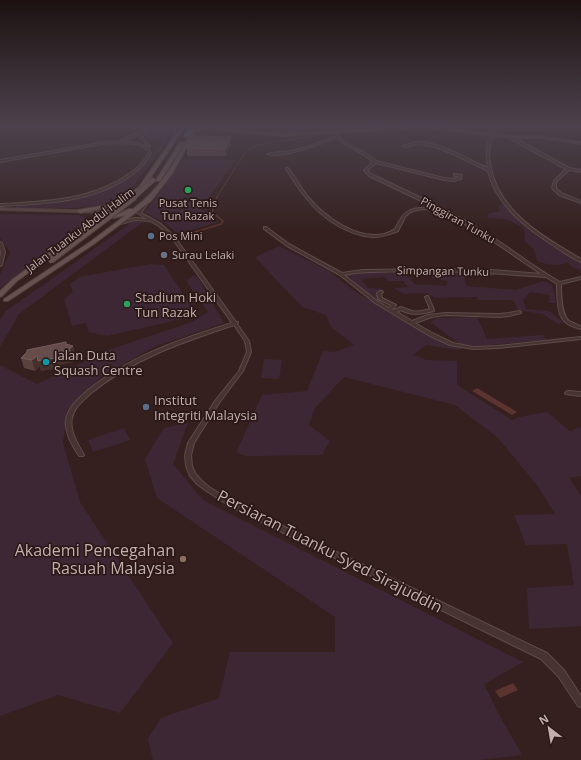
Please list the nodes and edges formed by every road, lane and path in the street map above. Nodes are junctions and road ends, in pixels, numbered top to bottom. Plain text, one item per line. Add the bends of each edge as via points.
1 (145, 160) edge
2 (160, 160) edge
3 (163, 160) edge
4 (169, 160) edge
5 (174, 160) edge
6 (178, 160) edge
7 (466, 160) edge
8 (488, 160) edge
9 (553, 160) edge
10 (375, 162) joint
11 (287, 169) dead end
12 (568, 169) junction
13 (489, 170) junction
14 (581, 171) edge
15 (170, 174) junction
16 (455, 175) dead end
17 (156, 179) junction
18 (131, 195) junction
19 (123, 201) junction
20 (581, 202) edge
21 (143, 203) junction
22 (0, 205) edge
23 (0, 209) edge
24 (442, 209) junction
25 (0, 212) edge
26 (82, 212) junction
27 (105, 214) junction
28 (117, 216) junction
29 (152, 220) junction
30 (95, 221) junction
31 (118, 224) junction
32 (88, 226) junction
33 (108, 228) junction
34 (265, 228) dead end
35 (0, 243) edge
36 (581, 261) edge
37 (0, 265) edge
38 (46, 273) junction
39 (341, 274) junction
40 (546, 276) junction
41 (581, 278) edge
42 (559, 282) junction
43 (381, 292) dead end
44 (2, 297) edge
45 (427, 297) dead end
46 (394, 305) junction
47 (0, 306) edge
48 (401, 308) junction
49 (392, 311) junction
50 (519, 312) dead end
51 (236, 323) junction
52 (412, 323) junction
53 (581, 328) edge
54 (581, 338) edge
55 (568, 393) dead end
56 (581, 394) edge
57 (80, 455) dead end
58 (581, 703) edge

1 - 22 street via 138,170 123,180 92,193
2 - 18 main road, Jalan Tuanku Abdul Halim via 148,179
3 - 17 main road
4 - 17 main road, Jalan Tuanku Abdul Halim
5 - 15 main road
6 - 15 main road
7 - 13 street
8 - 13 street
9 - 12 street
10 - 16 street via 450,180 461,176
10 - 24 street, Pinggiran Tunku via 365,170 370,175
11 - 24 street via 315,206 333,221 361,235 391,233 397,230 401,218 408,212
12 - 14 street
12 - 20 street via 555,182 554,188 567,197
13 - 36 street via 502,199 512,211 547,241
15 - 21 main road
17 - 44 main road, Jalan Tuanku Abdul Halim via 147,193 129,207
18 - 19 main road, Jalan Tuanku Abdul Halim
18 - 26 main road via 108,206
19 - 21 main road via 122,204 127,207
19 - 27 main road, Jalan Tuanku Abdul Halim
21 - 28 main road
21 - 29 street, Persiaran Tuanku Syed Sirajuddin via 139,213
21 - 31 main road, Jalan Tuanku Abdul Halim
23 - 26 street
24 - 40 street, Pinggiran Tunku via 482,232
25 - 26 street
26 - 27 street
26 - 30 main road
27 - 28 main road
27 - 30 main road, Jalan Tuanku Abdul Halim
28 - 33 main road via 118,220
29 - 31 street via 135,219
29 - 51 street, Persiaran Tuanku Syed Sirajuddin via 167,229
30 - 32 main road, Jalan Tuanku Abdul Halim
31 - 38 main road, Jalan Tuanku Abdul Halim
32 - 33 main road via 104,223 108,224
32 - 44 main road, Jalan Tuanku Abdul Halim via 15,280
33 - 38 main road
34 - 39 street via 288,245
35 - 37 street via 4,252
38 - 44 main road
39 - 40 street, Simpangan Tunku via 360,271 434,270
39 - 49 street via 362,292
40 - 42 street, Pinggiran Tunku
41 - 42 street
42 - 53 street via 562,317
43 - 46 street via 380,299
44 - 47 main road, Jalan Tuanku Abdul Halim
45 - 48 street via 432,310 412,314
46 - 48 street
46 - 49 street
48 - 49 street
49 - 52 street
50 - 52 street via 496,315 436,315
51 - 57 street via 143,356 125,366 81,400 72,409 68,419 70,433
51 - 58 street, Persiaran Tuanku Syed Sirajuddin via 247,341 249,352 241,371 217,402 188,449 191,474 206,488 235,506 544,656 561,673
52 - 54 street via 447,342 469,347
55 - 56 street

